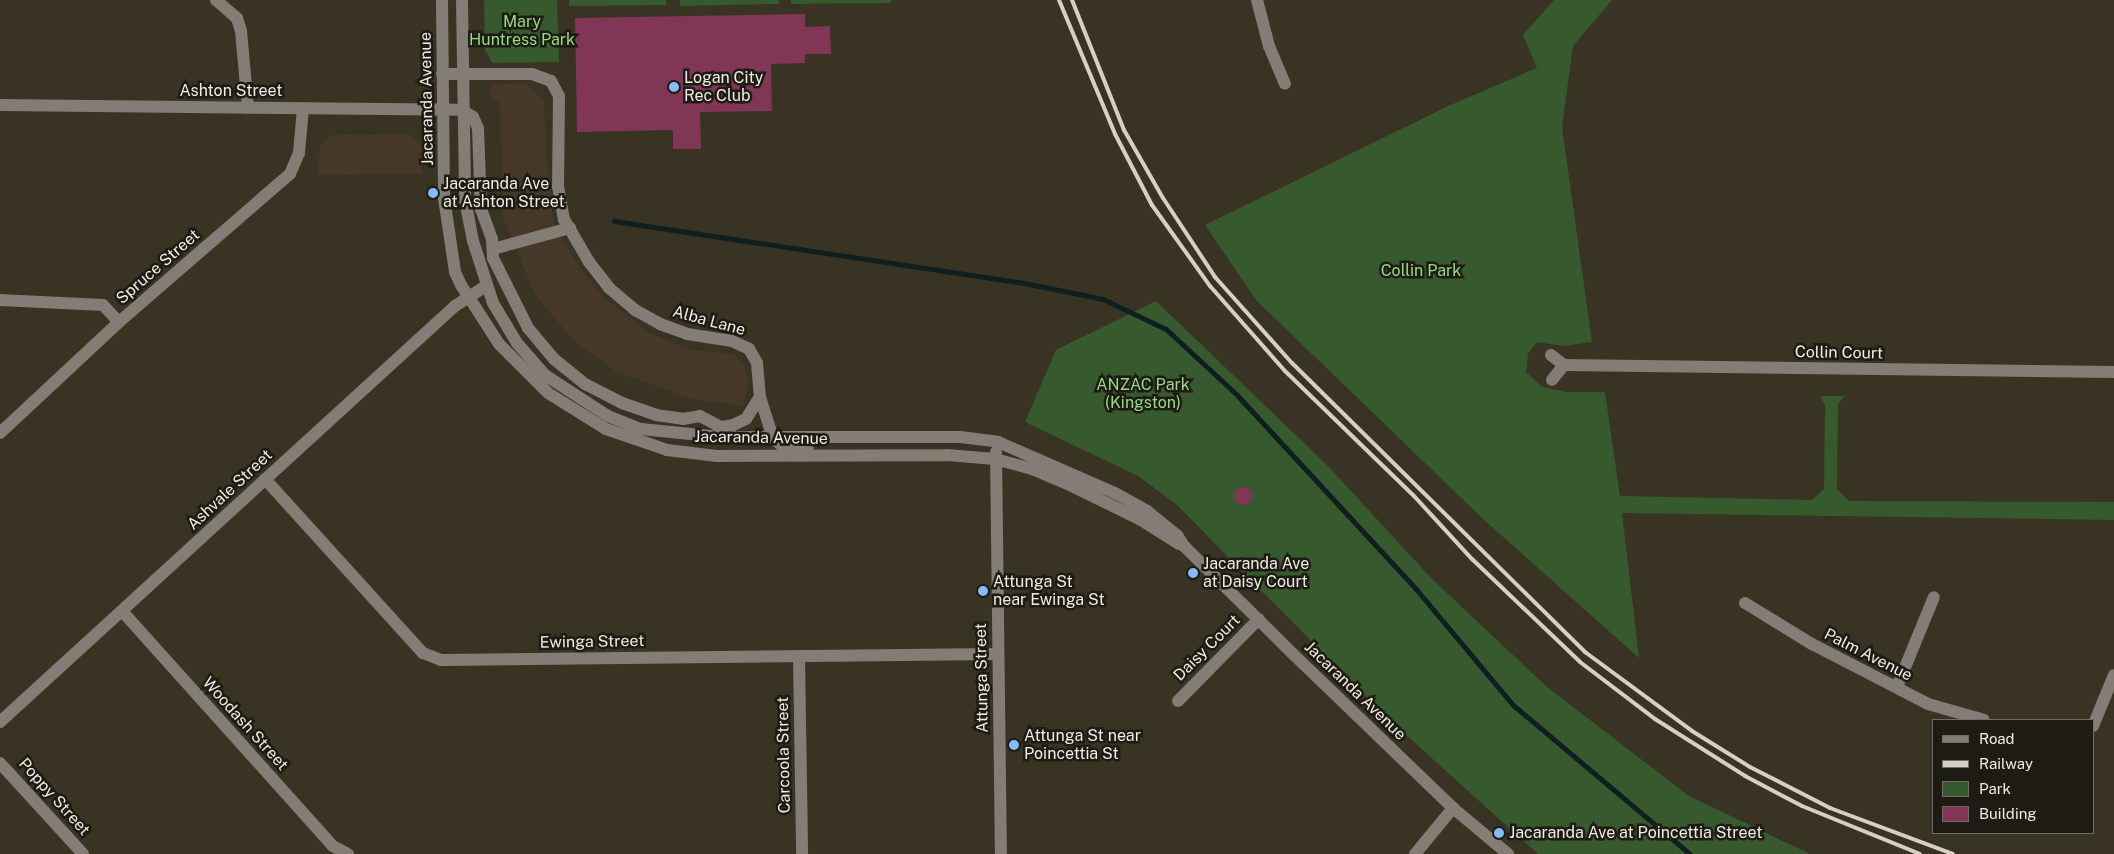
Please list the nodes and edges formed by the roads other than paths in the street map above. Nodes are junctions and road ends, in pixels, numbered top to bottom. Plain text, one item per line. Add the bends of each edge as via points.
1 (216, 0) edge
2 (442, 0) edge
3 (462, 0) edge
4 (1257, 0) edge
5 (442, 74) junction
6 (462, 74) junction
7 (1285, 84) dead end
8 (0, 105) edge
9 (248, 108) junction
10 (303, 108) junction
11 (442, 110) junction
12 (462, 110) junction
13 (570, 228) junction
14 (493, 249) junction
15 (486, 286) junction
16 (467, 296) junction
17 (0, 300) edge
18 (119, 322) junction
19 (1551, 355) dead end
20 (1564, 366) junction
21 (2114, 372) edge
22 (1552, 380) dead end
23 (760, 397) junction
24 (721, 432) junction
25 (0, 433) edge
26 (773, 438) junction
27 (998, 442) junction
28 (861, 456) junction
29 (995, 459) junction
30 (265, 479) junction
31 (1184, 546) junction
32 (1934, 597) dead end
33 (1745, 603) dead end
34 (122, 611) junction
35 (1259, 619) junction
36 (998, 654) junction
37 (799, 656) junction
38 (2114, 675) edge
39 (1897, 687) junction
40 (1178, 701) dead end
41 (1980, 719) edge
42 (0, 722) edge
43 (2094, 724) edge
44 (0, 763) edge
45 (1453, 808) junction
46 (83, 854) edge
47 (348, 854) edge
48 (802, 854) edge
49 (1001, 854) edge
50 (1415, 854) edge
51 (1508, 854) edge

1 - 9 street via 236,18 241,31
2 - 5 street, Jacaranda Avenue
3 - 6 street, Jacaranda Avenue
4 - 7 street via 1269,46
5 - 6 street, Alba Lane
5 - 11 street, Jacaranda Avenue
6 - 12 street, Jacaranda Avenue
6 - 13 street, Alba Lane via 532,74 551,81 559,96 558,186 564,218
8 - 9 street, Ashton Street
9 - 10 street, Ashton Street
10 - 11 street, Ashton Street
10 - 18 street, Spruce Street via 299,153 290,174
11 - 12 street, Ashton Street
11 - 16 street, Jacaranda Avenue via 447,231 455,272
12 - 14 street via 473,117 478,128 481,208
12 - 15 street, Jacaranda Avenue via 465,200
13 - 14 street
13 - 23 street, Alba Lane via 609,288 635,310 687,334 732,340 749,349 757,363
14 - 24 street via 505,287 523,320 554,359 586,384 622,403 656,415 683,419 700,416
15 - 16 street, Ashvale Street
15 - 24 street, Jacaranda Avenue via 517,343 545,375 576,398 641,429
16 - 28 street, Jacaranda Avenue via 499,344 548,393 579,415 627,439 667,450 717,456
16 - 30 street, Ashvale Street
17 - 18 street via 74,301 103,306
18 - 25 street, Spruce Street
19 - 20 street
20 - 21 street, Collin Court
20 - 22 street
23 - 24 street via 746,419
23 - 26 street, Alba Lane
24 - 26 street, Jacaranda Avenue
26 - 27 street, Jacaranda Avenue via 960,437
26 - 28 street via 781,445 835,447
27 - 29 street, Attunga Street
27 - 31 street, Jacaranda Avenue via 1115,492 1178,535
28 - 29 street, Jacaranda Avenue via 947,455
29 - 31 street, Jacaranda Avenue via 1032,469 1070,485
29 - 36 street, Attunga Street
30 - 34 street, Ashvale Street
30 - 37 street, Ewinga Street via 423,653 441,660
31 - 35 street, Jacaranda Avenue
32 - 39 street
33 - 39 street, Palm Avenue via 1812,644
34 - 42 street, Ashvale Street
34 - 47 street, Woodash Street via 334,846
35 - 40 street, Daisy Court
35 - 45 street, Jacaranda Avenue
36 - 37 street, Ewinga Street
36 - 49 street, Attunga Street
37 - 48 street, Carcoola Street
38 - 43 street
39 - 41 street, Palm Avenue via 1928,704
44 - 46 street, Poppy Street
45 - 50 street
45 - 51 street, Jacaranda Avenue

